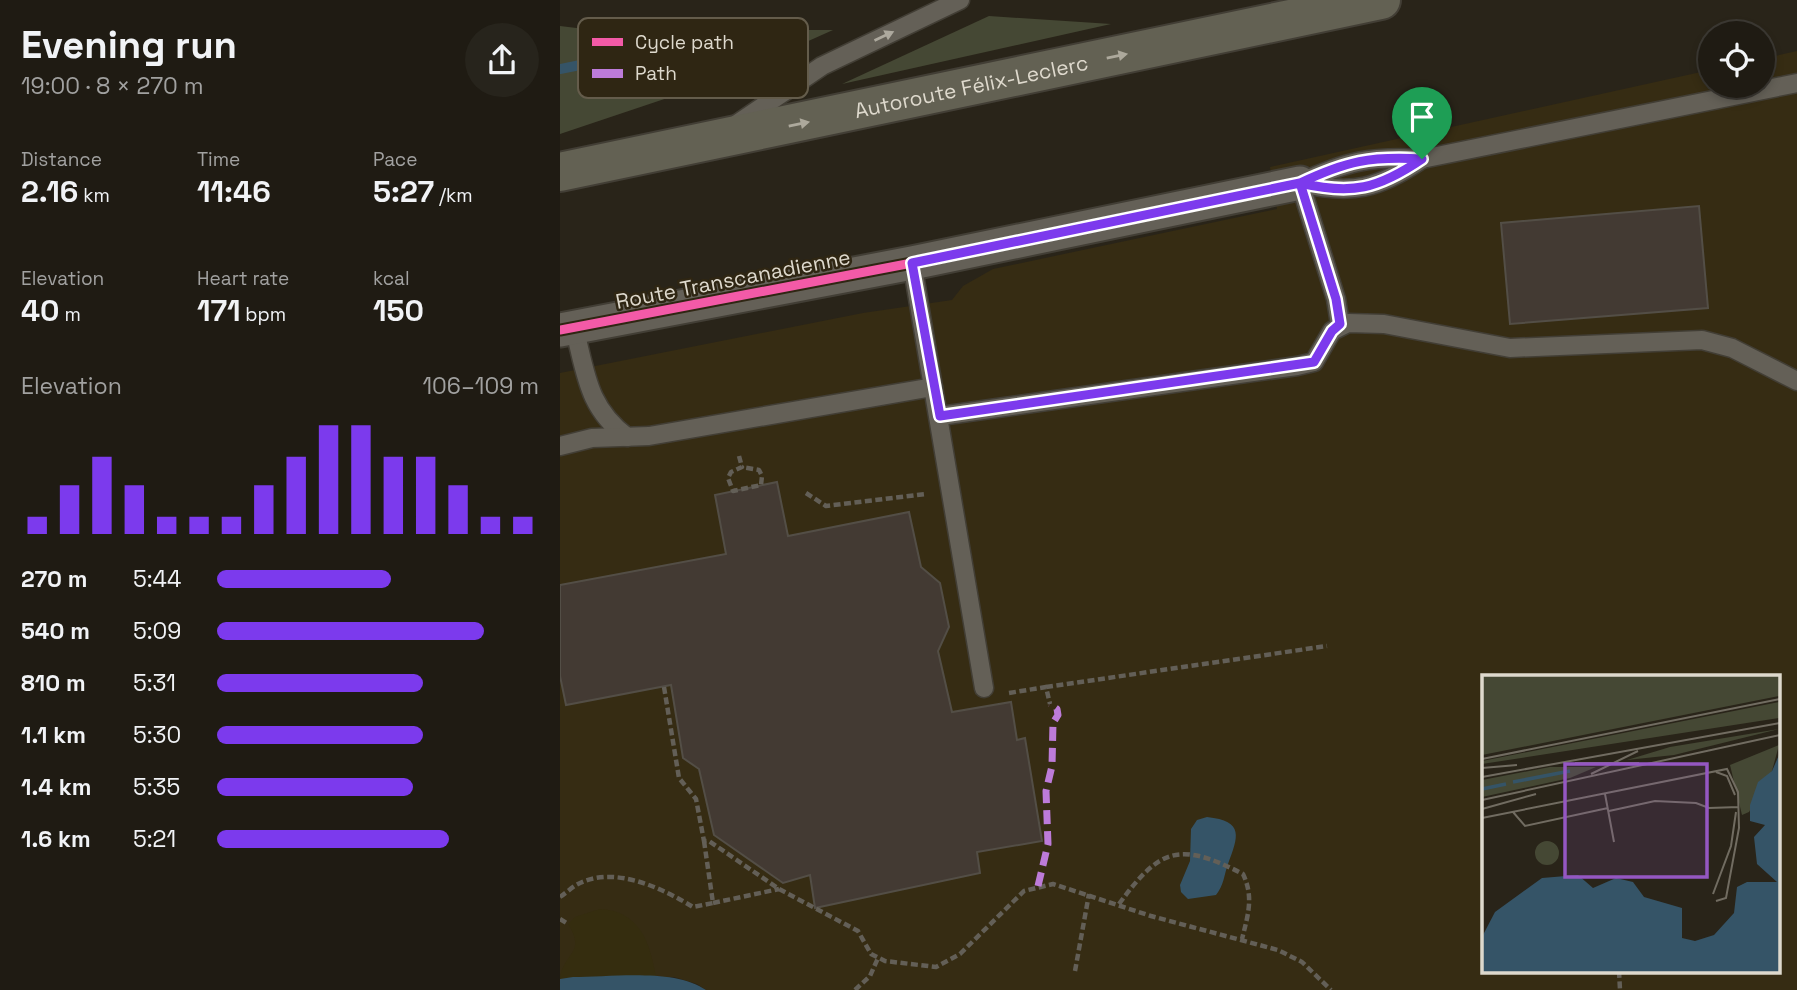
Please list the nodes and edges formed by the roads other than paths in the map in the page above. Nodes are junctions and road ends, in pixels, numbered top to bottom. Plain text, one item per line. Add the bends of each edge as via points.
1 (960, 0) edge
2 (1381, 0) edge
3 (808, 75) edge
4 (1797, 83) edge
5 (775, 98) edge
6 (708, 143) junction
7 (1422, 159) junction
8 (560, 173) edge
9 (1300, 183) junction
10 (560, 187) edge
11 (912, 263) junction
12 (1340, 324) junction
13 (567, 329) edge
14 (1797, 381) edge
15 (933, 387) junction
16 (940, 416) junction
17 (627, 437) junction
18 (560, 446) edge
19 (984, 688) road end

3 -> 1 lane
6 -> 2 highway, Autoroute Félix-Leclerc
4 - 7 lane
6 -> 5 lane
6 - 8 highway, Autoroute Félix-Leclerc
6 - 10 highway
7 - 9 lane via 1378,156 1336,166
7 - 9 lane via 1390,181 1337,192
9 - 11 street, Route Transcanadienne
9 - 12 lane
11 - 13 street, Route Transcanadienne
11 - 15 lane
12 - 14 lane via 1384,324 1510,348 1702,340 1732,348
12 - 16 lane via 1314,362 1297,366
13 - 17 lane via 595,403 603,417
15 - 16 lane
15 - 17 lane
16 - 19 lane
17 - 18 lane via 592,438

